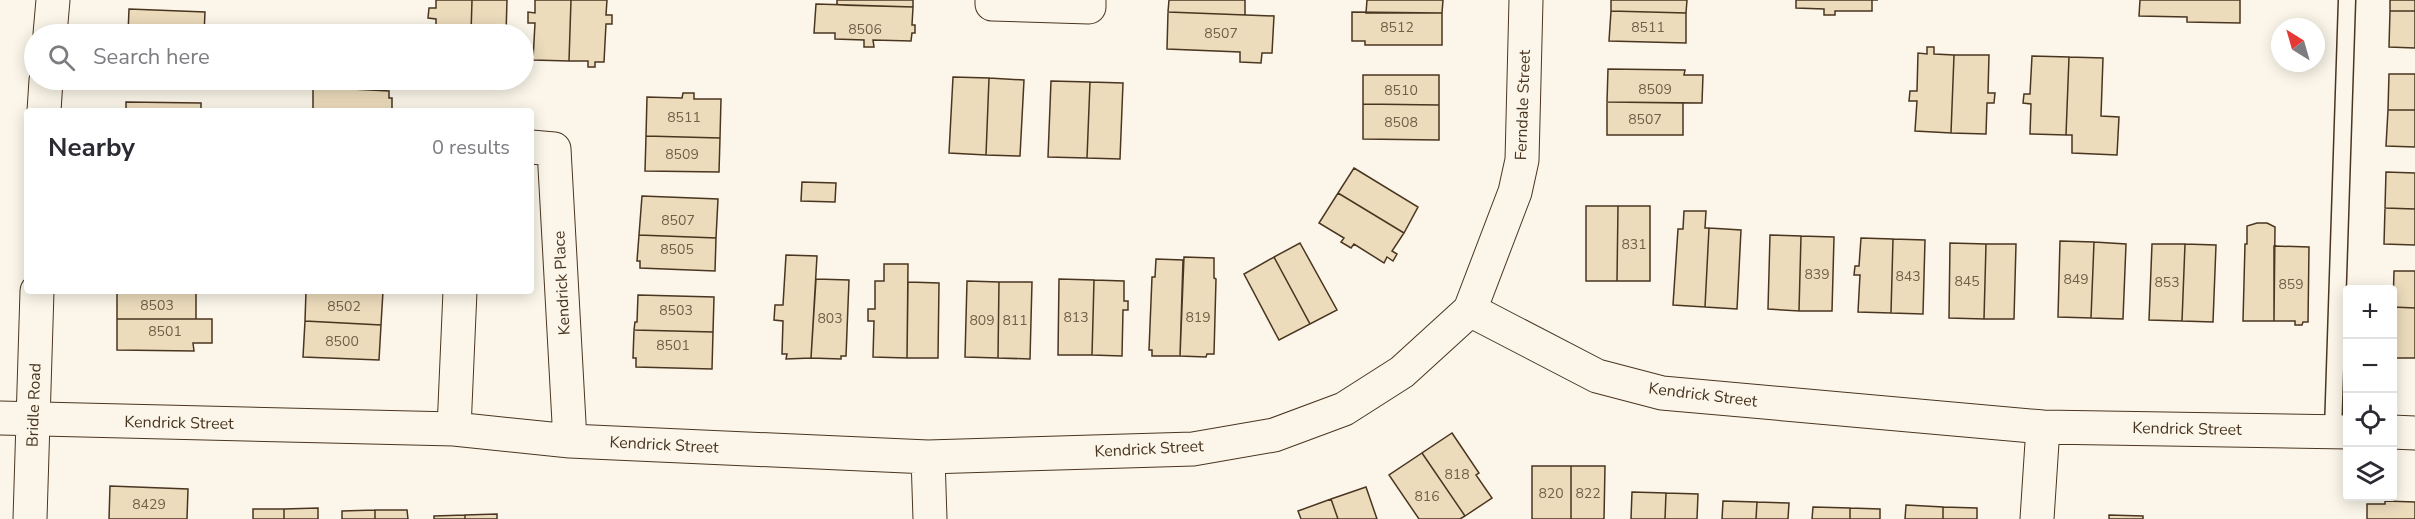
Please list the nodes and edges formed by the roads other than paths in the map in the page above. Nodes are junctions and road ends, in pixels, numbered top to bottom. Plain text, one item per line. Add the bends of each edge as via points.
1 (53, 0) edge
2 (992, 0) edge
3 (1089, 0) edge
4 (1526, 0) edge
5 (2347, 0) edge
6 (51, 24) edge
7 (45, 90) edge
8 (44, 108) edge
9 (534, 147) edge
10 (37, 294) edge
11 (460, 294) edge
12 (1470, 310) junction
13 (0, 418) edge
14 (34, 420) junction
15 (2043, 427) junction
16 (454, 429) junction
17 (2340, 432) edge
18 (2397, 432) edge
19 (2415, 433) edge
20 (570, 441) junction
21 (928, 457) junction
22 (30, 519) edge
23 (930, 519) edge
24 (2037, 519) edge

1 - 6 street
2 - 3 street via 992,4 1089,7
4 - 12 street, Ferndale Street via 1522,160 1515,192
5 - 17 lane
7 - 8 street
9 - 20 street, Kendrick Place via 554,149
10 - 14 street, Bridle Road
11 - 16 street
12 - 15 street, Kendrick Street via 1597,376 1662,393
12 - 21 street, Kendrick Street via 1402,372 1344,409 1274,435 1194,449
13 - 14 street, Kendrick Street
14 - 16 street, Kendrick Street
14 - 22 street, Bridle Road
15 - 17 street, Kendrick Street
15 - 24 street
16 - 20 street, Kendrick Street
18 - 19 street
20 - 21 street, Kendrick Street
21 - 23 street

